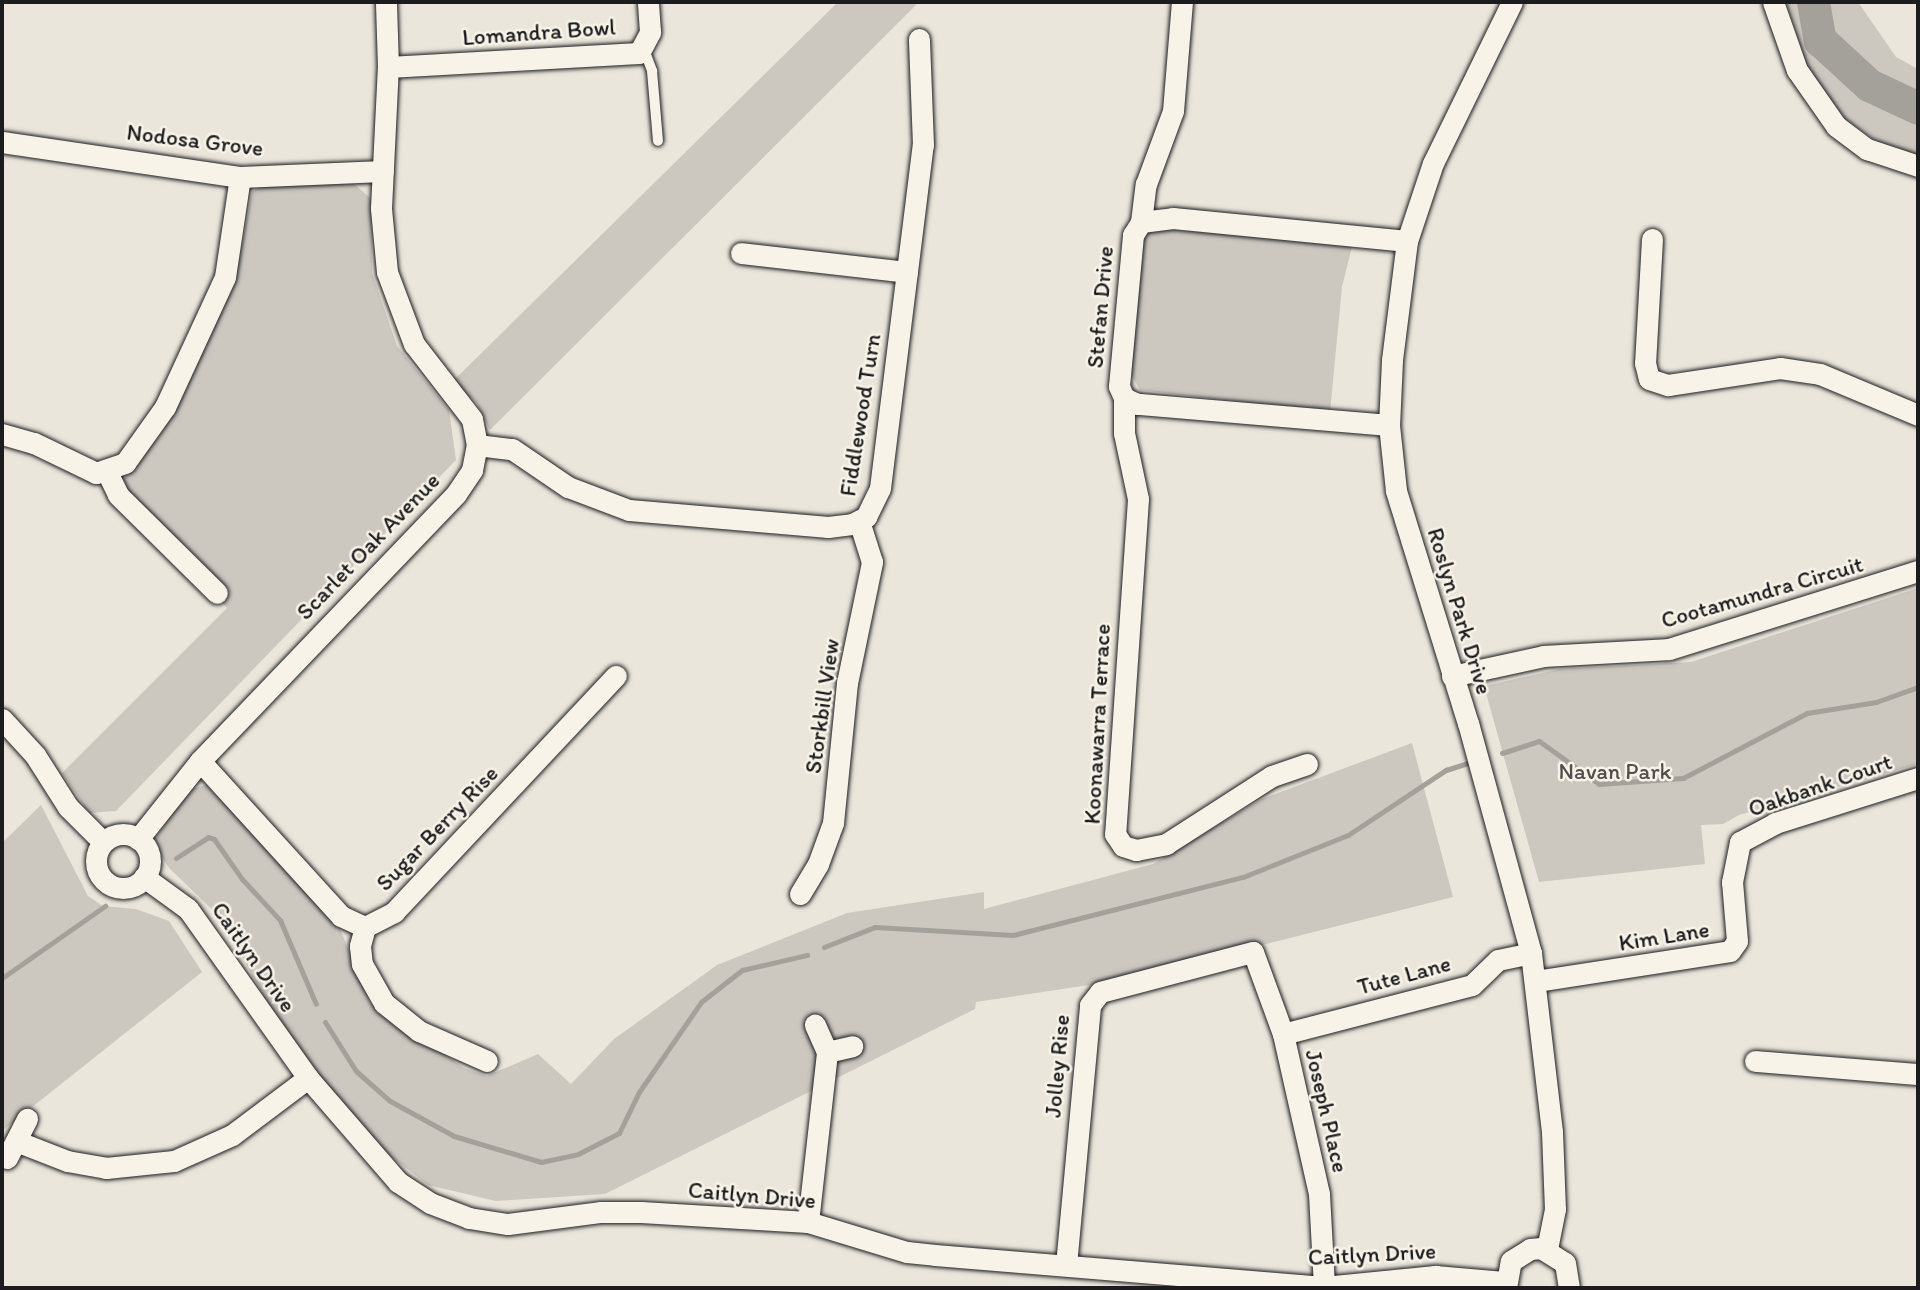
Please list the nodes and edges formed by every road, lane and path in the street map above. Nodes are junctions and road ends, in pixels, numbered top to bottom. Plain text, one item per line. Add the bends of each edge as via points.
1 (386, 2) edge
2 (648, 2) edge
3 (1182, 2) edge
4 (1512, 2) edge
5 (1773, 2) edge
6 (919, 39) dead end
7 (643, 46) junction
8 (388, 67) junction
9 (658, 141) dead end
10 (2, 142) edge
11 (1918, 166) edge
12 (383, 171) junction
13 (240, 177) junction
14 (1141, 222) junction
15 (1653, 239) dead end
16 (1408, 241) junction
17 (741, 253) dead end
18 (908, 272) junction
19 (1124, 398) junction
20 (1918, 415) edge
21 (1389, 425) junction
22 (2, 434) edge
23 (477, 445) junction
24 (107, 472) junction
25 (859, 521) junction
26 (1918, 571) edge
27 (217, 593) dead end
28 (617, 676) dead end
29 (1452, 676) junction
30 (2, 719) edge
31 (200, 761) junction
32 (1307, 764) dead end
33 (1918, 778) edge
34 (138, 839) junction
35 (103, 842) junction
36 (1740, 842) joint
37 (144, 877) junction
38 (800, 894) dead end
39 (365, 927) junction
40 (1253, 952) joint
41 (1531, 953) junction
42 (1536, 981) junction
43 (816, 1025) dead end
44 (1283, 1034) junction
45 (852, 1046) dead end
46 (827, 1052) junction
47 (487, 1060) dead end
48 (1755, 1061) dead end
49 (1918, 1074) edge
50 (308, 1078) junction
51 (27, 1119) dead end
52 (808, 1222) junction
53 (1547, 1249) junction
54 (1066, 1265) junction
55 (1505, 1285) edge
56 (1324, 1287) edge
57 (1569, 1288) edge
58 (1577, 1288) edge

1 - 8 street
2 - 7 street, Lomandra Bowl via 650,32
3 - 14 street via 1172,111 1146,184
4 - 16 street, Roslyn Park Drive via 1433,163
5 - 11 street via 1797,70 1836,126 1867,149
6 - 18 street, Fiddlewood Turn via 923,145
7 - 8 street, Lomandra Bowl via 639,53
7 - 9 lane via 652,71
8 - 12 street
10 - 13 street, Nodosa Grove
12 - 13 street, Nodosa Grove
12 - 23 street via 383,248 395,299 426,363 466,408
13 - 24 street via 225,277 165,407 125,463
14 - 16 street, Stefan Drive via 1173,218
14 - 19 street, Stefan Drive via 1131,249 1119,386
15 - 20 street via 1645,363 1649,379 1668,385 1780,368 1820,374
16 - 21 street, Roslyn Park Drive via 1392,360
17 - 18 street
18 - 25 street, Fiddlewood Turn via 878,500
19 - 21 street, Stefan Drive via 1137,404
19 - 32 street, Koonawarra Terrace via 1124,433 1138,499 1115,834 1123,846 1136,850 1166,844 1272,776
21 - 29 street, Roslyn Park Drive via 1396,491
22 - 24 street via 34,443 85,470
23 - 25 street, Fiddlewood Turn via 512,449 568,487 629,510 806,526 841,527
23 - 31 street, Scarlet Oak Avenue via 472,470 456,494
24 - 27 street via 118,495
25 - 38 street, Storkbill View via 872,562 847,683 834,823
26 - 29 street, Cootamundra Circuit via 1669,649 1544,656
28 - 39 street, Sugar Berry Rise via 394,912
29 - 41 street, Roslyn Park Drive
30 - 35 street via 35,755 68,807
31 - 34 street, Scarlet Oak Avenue
31 - 39 street via 341,916
33 - 36 street, Oakbank Court via 1775,823
34 - 35 street via 124,834
34 - 37 street via 149,854
35 - 37 street via 96,859 108,883 125,888
36 - 42 street, Kim Lane via 1732,882 1737,941 1730,951
37 - 50 street, Caitlyn Drive via 188,909
39 - 47 street via 362,964 384,1003 419,1031
40 - 44 street, Joseph Place
40 - 54 street, Jolley Rise via 1100,992 1090,1005
41 - 42 street, Roslyn Park Drive
41 - 44 street, Tute Lane via 1498,960 1472,985
42 - 53 street, Roslyn Park Drive via 1552,1132 1555,1209
43 - 46 street
44 - 56 street, Joseph Place via 1319,1194
45 - 46 street
46 - 52 street
48 - 49 street
50 - 51 street via 232,1135 174,1161 106,1168 12,1149
50 - 52 street, Caitlyn Drive via 398,1182 430,1203 469,1218 508,1224 601,1212 641,1212
52 - 54 street, Caitlyn Drive via 907,1252
53 - 55 street via 1519,1253 1511,1261
53 - 57 street via 1565,1263
54 - 56 street, Caitlyn Drive
55 - 56 street, Caitlyn Drive via 1435,1276
57 - 58 street

